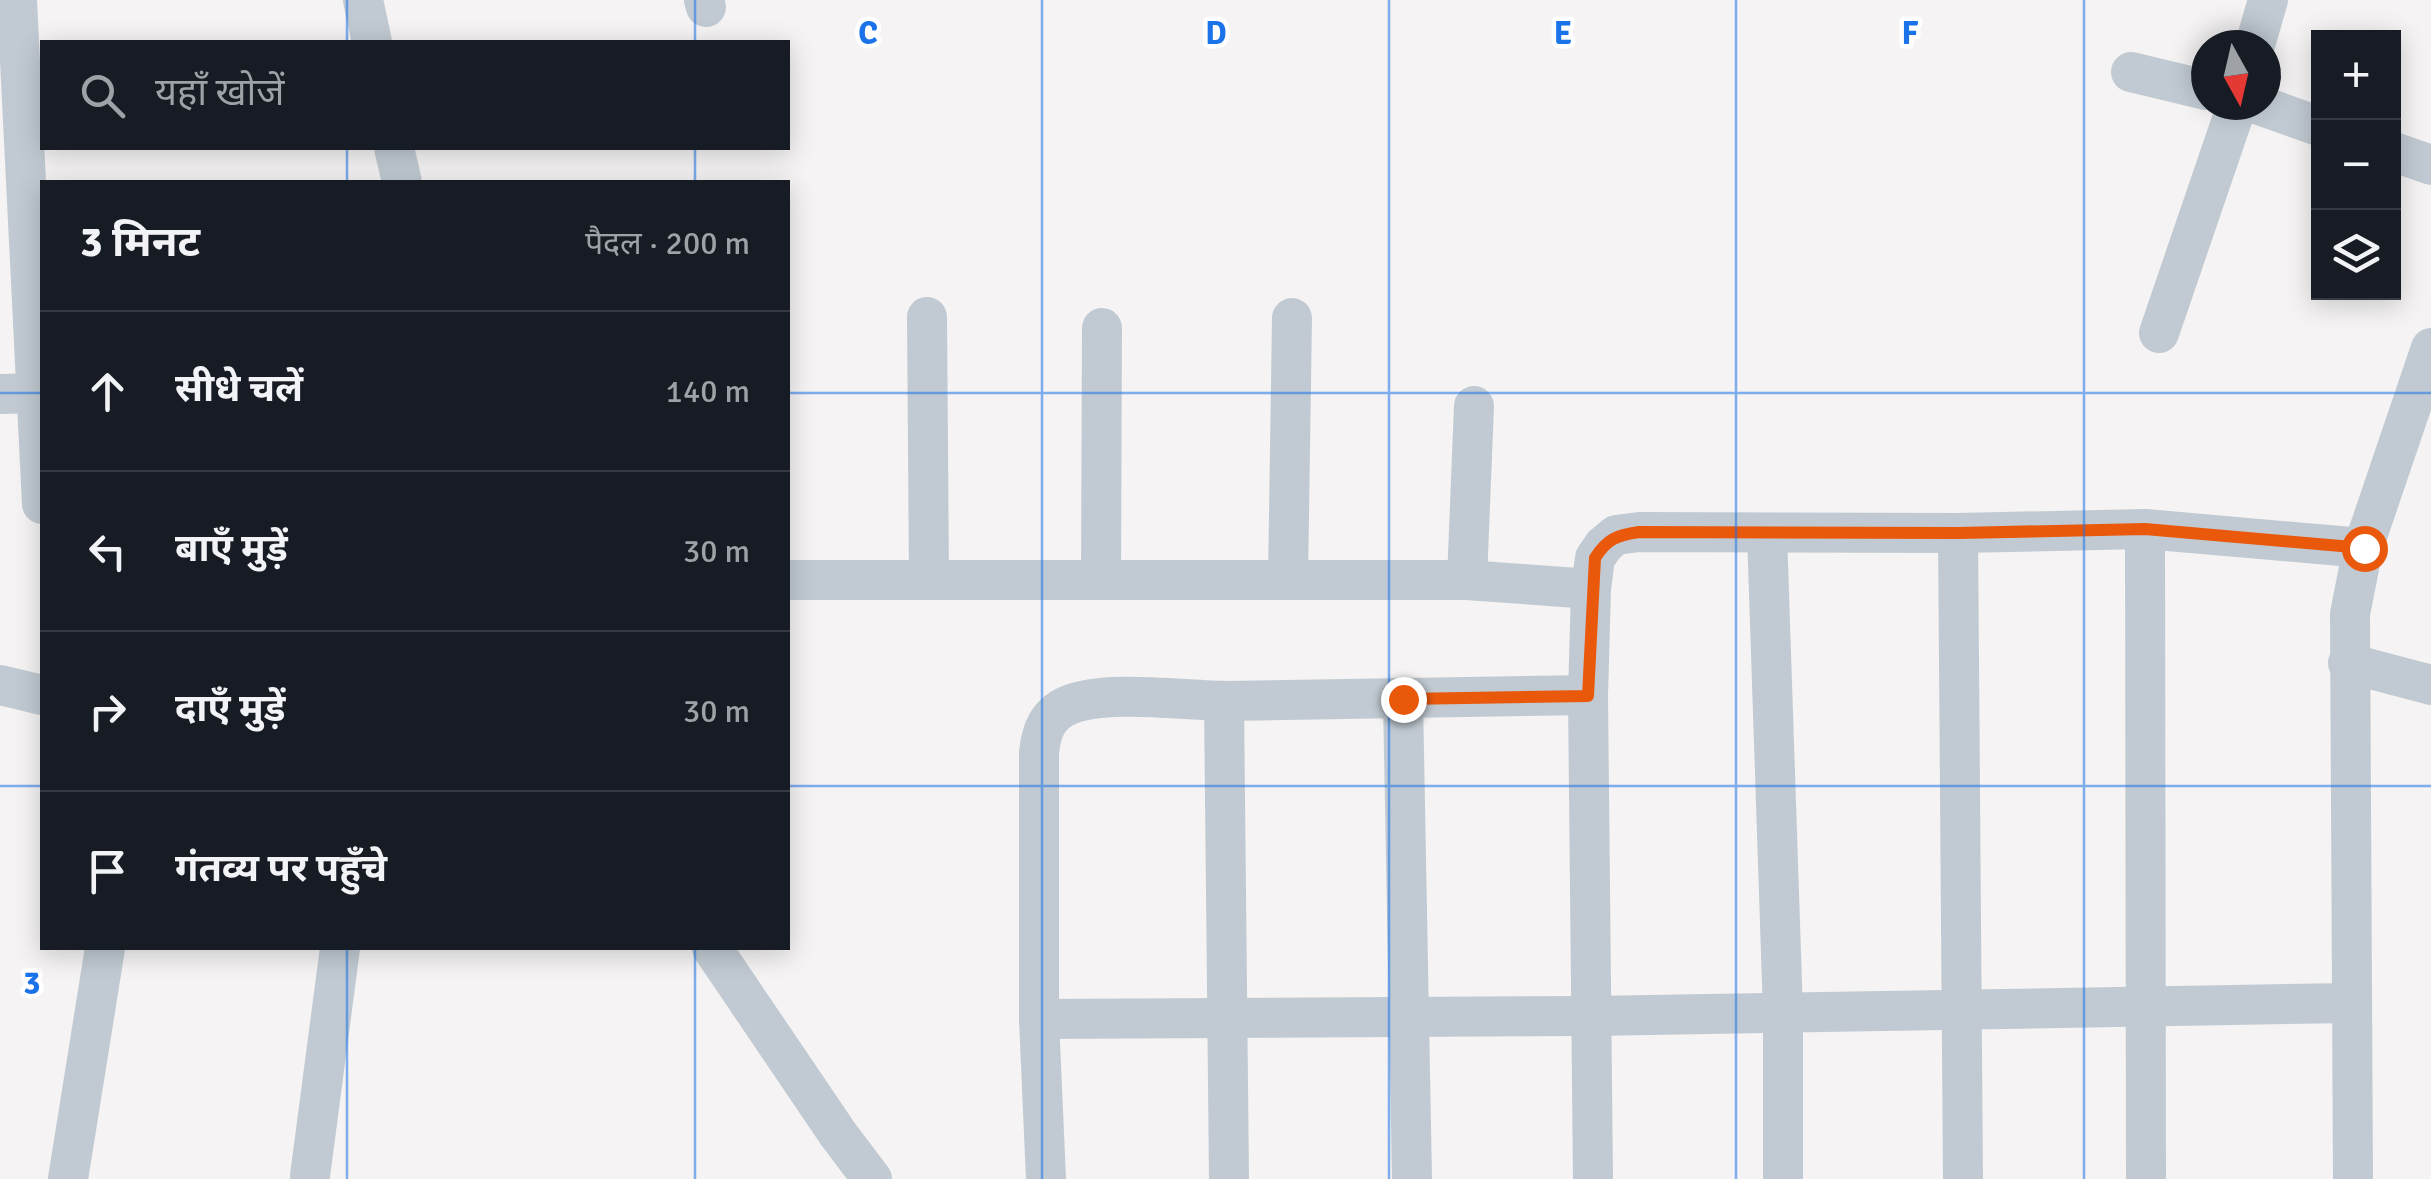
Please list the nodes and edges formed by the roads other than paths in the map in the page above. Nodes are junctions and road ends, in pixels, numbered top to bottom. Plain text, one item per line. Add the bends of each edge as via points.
1 (17, 0) edge
2 (363, 0) edge
3 (2268, 0) edge
4 (2259, 30) edge
5 (372, 40) edge
6 (2130, 72) dead end
7 (2191, 86) edge
8 (2281, 113) edge
9 (2232, 120) edge
10 (2311, 124) edge
11 (394, 150) edge
12 (2401, 155) edge
13 (2431, 166) edge
14 (402, 180) edge
15 (13, 183) edge
16 (926, 316) dead end
17 (1292, 318) dead end
18 (1102, 328) dead end
19 (2159, 333) dead end
20 (2431, 348) edge
21 (18, 393) edge
22 (1474, 406) dead end
23 (40, 495) edge
24 (2145, 529) junction
25 (1767, 533) junction
26 (1958, 533) junction
27 (2364, 548) junction
28 (929, 579) junction
29 (1101, 579) junction
30 (790, 580) edge
31 (1288, 580) junction
32 (1467, 580) junction
33 (1591, 589) junction
34 (2348, 663) junction
35 (0, 685) edge
36 (2431, 685) edge
37 (40, 695) edge
38 (1588, 696) junction
39 (1403, 699) junction
40 (1224, 701) junction
41 (106, 950) edge
42 (340, 950) edge
43 (713, 950) edge
44 (2350, 1004) junction
45 (2146, 1007) junction
46 (1962, 1010) junction
47 (1783, 1013) junction
48 (1410, 1016) junction
49 (1592, 1016) junction
50 (1228, 1017) junction
51 (1039, 1019) junction
52 (310, 1176) dead end
53 (68, 1179) edge
54 (872, 1179) edge
55 (1046, 1179) edge
56 (1228, 1179) edge
57 (1412, 1179) edge
58 (1593, 1179) edge
59 (1783, 1179) edge
60 (1963, 1179) edge
61 (2146, 1179) edge
62 (2353, 1179) edge

1 - 15 street
2 - 5 street
3 - 4 street
6 - 7 street
8 - 10 street
9 - 19 street
11 - 14 street
12 - 13 street
15 - 21 street
16 - 28 street
17 - 31 street
18 - 29 street
20 - 27 street
21 - 23 street
22 - 32 street
24 - 26 street
24 - 27 street
24 - 45 street
25 - 26 street
25 - 33 street via 1616,535 1595,558
25 - 47 street
26 - 46 street
27 - 34 street
28 - 29 street
28 - 30 street
29 - 31 street
31 - 32 street
32 - 33 street
33 - 38 street
34 - 36 street
34 - 44 street
35 - 37 street
38 - 39 street
38 - 49 street
39 - 40 street
39 - 48 street
40 - 50 street
40 - 51 street via 1089,700 1068,705 1044,726
41 - 53 street
42 - 52 street
43 - 54 street
44 - 45 street
44 - 62 street
45 - 46 street
45 - 61 street
46 - 47 street
46 - 60 street
47 - 49 street
47 - 59 street
48 - 49 street
48 - 50 street
48 - 57 street
49 - 58 street
50 - 51 street
50 - 56 street
51 - 55 street

